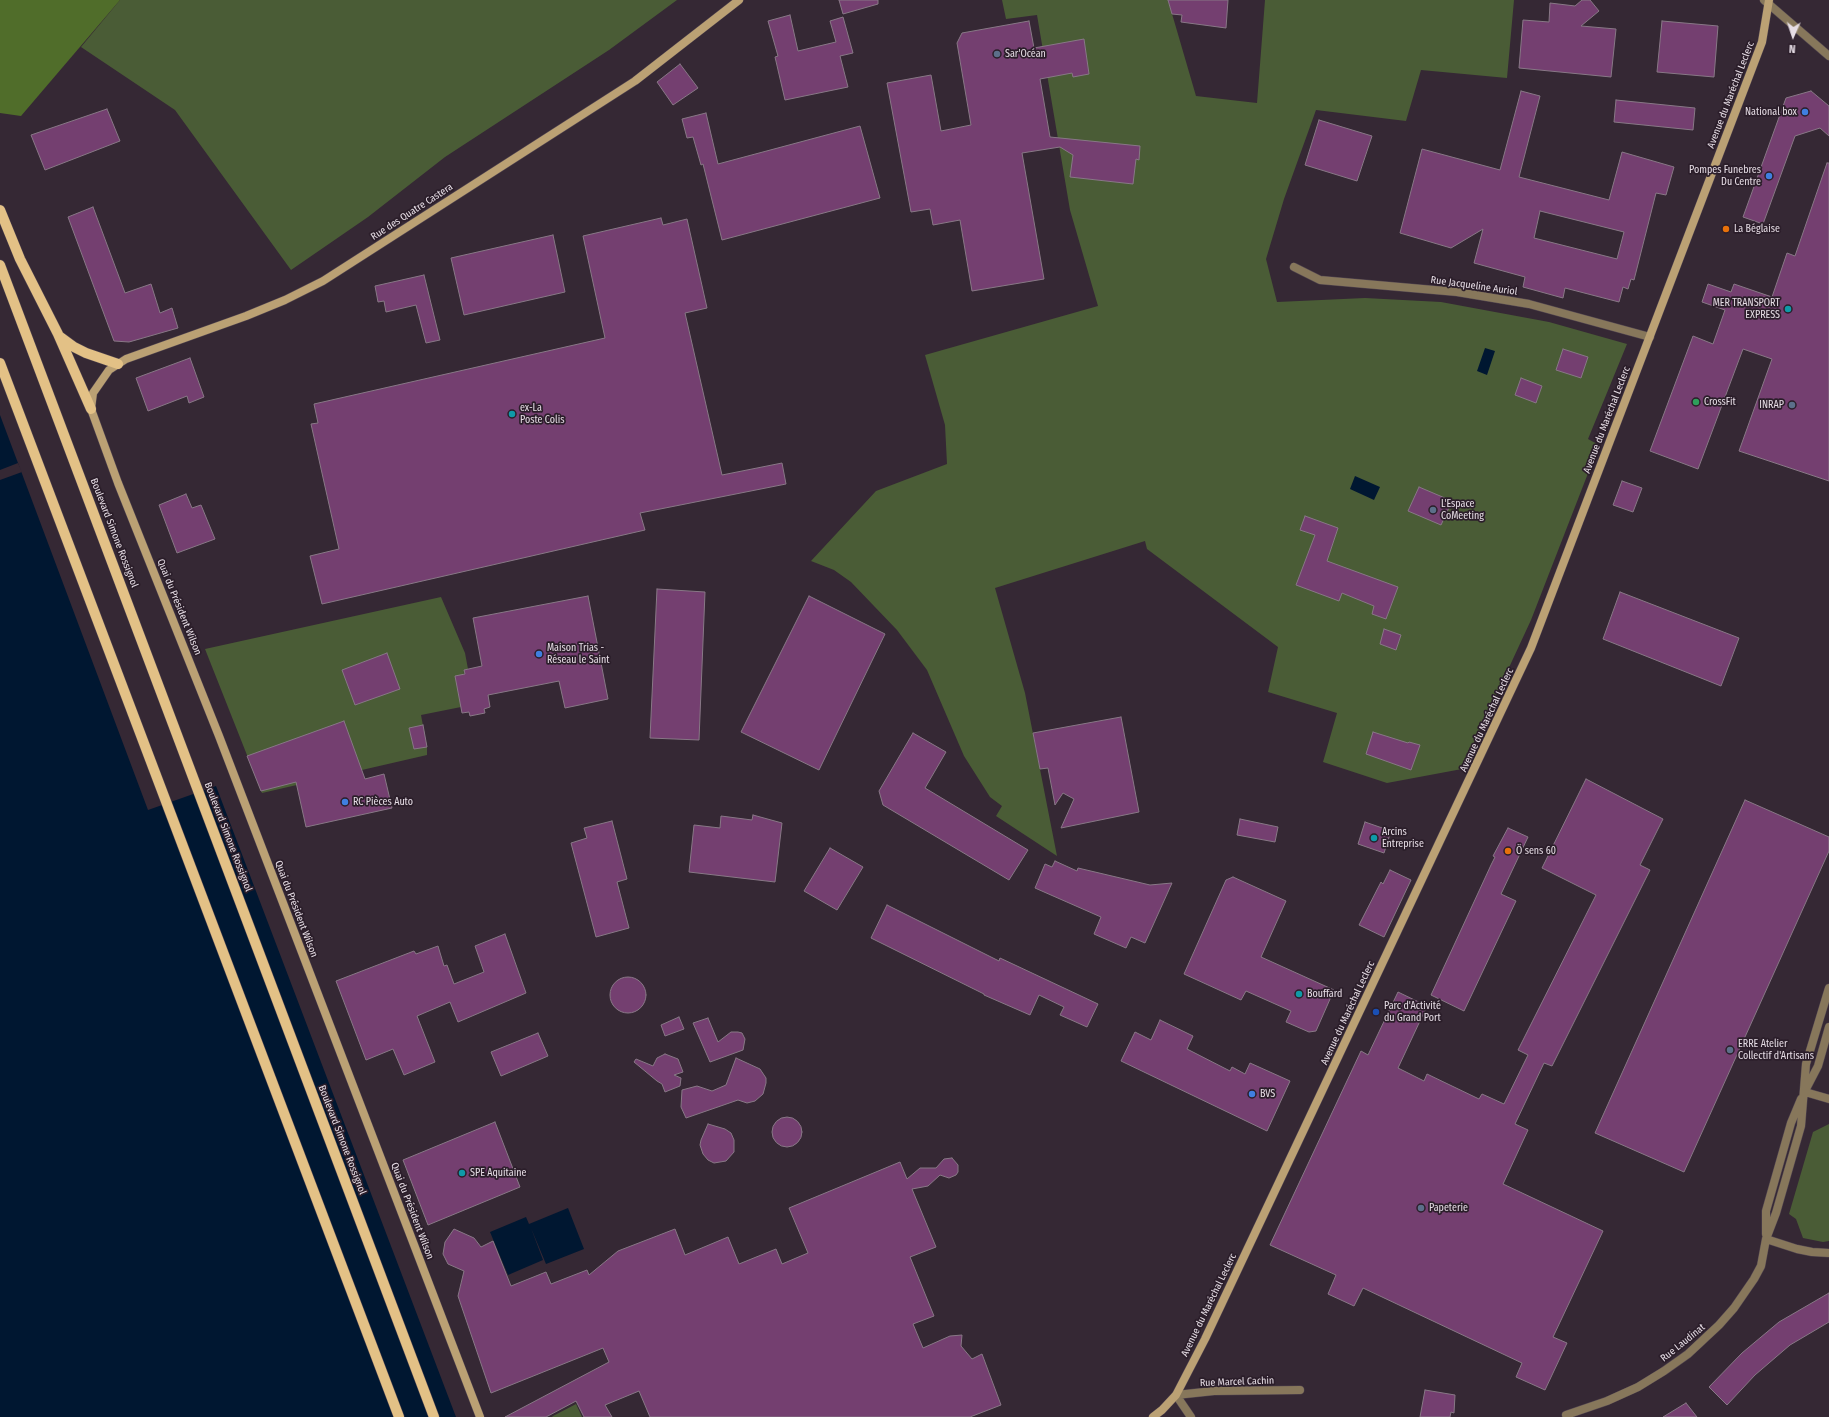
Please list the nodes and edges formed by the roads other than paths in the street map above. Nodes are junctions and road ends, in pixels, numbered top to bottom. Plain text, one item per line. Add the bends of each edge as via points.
1 (739, 0) edge
2 (1767, 1) edge
3 (1829, 56) edge
4 (0, 210) edge
5 (0, 265) edge
6 (1294, 267) dead end
7 (58, 334) junction
8 (1650, 337) junction
9 (0, 363) edge
10 (118, 364) junction
11 (91, 409) junction
12 (1829, 988) edge
13 (1829, 1027) edge
14 (1805, 1092) junction
15 (1829, 1098) edge
16 (1766, 1239) junction
17 (1829, 1253) edge
18 (1300, 1390) dead end
19 (1176, 1395) junction
20 (1566, 1415) dead end
21 (399, 1417) edge
22 (434, 1417) edge
23 (480, 1417) edge
24 (1153, 1417) edge
25 (1191, 1417) edge

1 - 10 street, Rue des Quatre Castera via 635,81 323,281 272,306
2 - 3 street
2 - 8 street, Avenue du Maréchal Leclerc via 1762,42
4 - 7 main road via 20,259
5 - 22 main road, Boulevard Simone Rossignol
6 - 8 street, Rue Jacqueline Auriol via 1320,280 1457,292 1529,304
7 - 10 main road via 86,353
7 - 11 main road
8 - 19 street, Avenue du Maréchal Leclerc via 1531,648 1205,1340
9 - 21 main road
10 - 11 street, Rue des Quatre Castera via 109,370 99,383 93,393
11 - 23 street, Quai du Président Wilson
12 - 14 street, Rue Laudinat via 1806,1064
13 - 14 street, Rue Laudinat via 1818,1066
14 - 15 street
14 - 16 street, Rue Laudinat via 1800,1126 1776,1213
16 - 17 street via 1797,1249
16 - 20 street, Rue Laudinat via 1761,1266 1754,1279 1734,1308 1708,1337 1664,1371 1638,1387
18 - 19 street, Rue Marcel Cachin via 1214,1391
19 - 24 street, Avenue du Maréchal Leclerc
19 - 25 street

